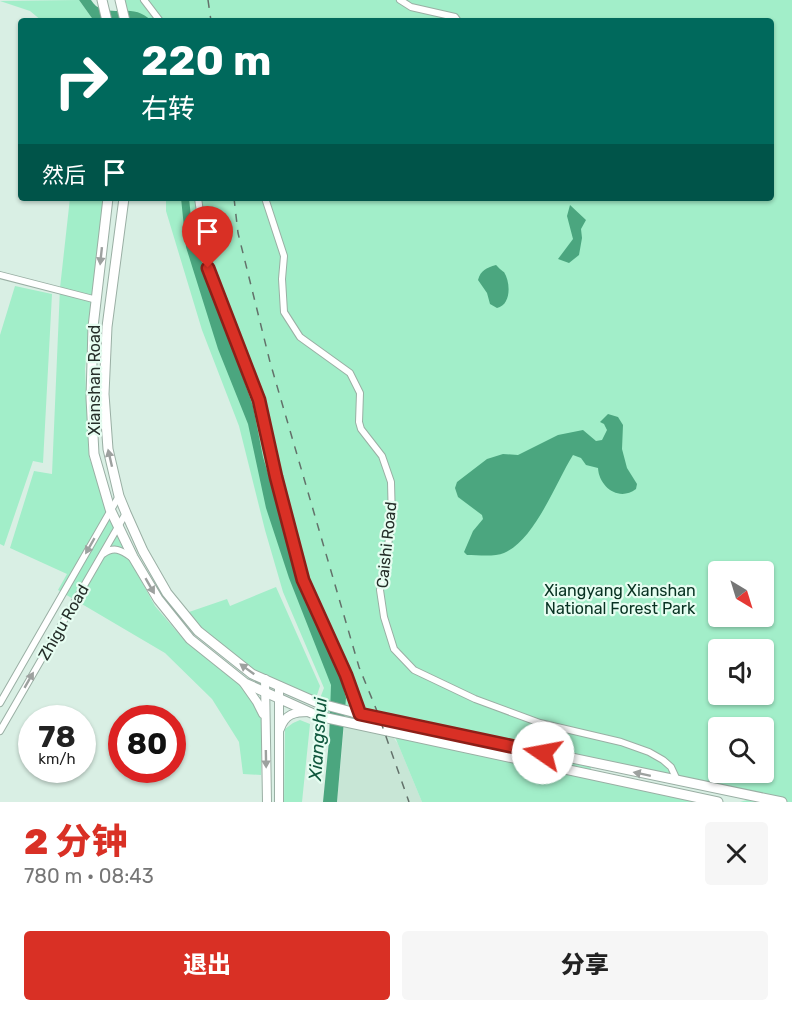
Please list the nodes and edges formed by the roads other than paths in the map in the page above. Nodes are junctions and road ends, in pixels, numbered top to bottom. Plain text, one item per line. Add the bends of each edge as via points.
1 (102, 0) edge
2 (120, 0) edge
3 (144, 0) edge
4 (400, 0) edge
5 (107, 18) edge
6 (124, 18) edge
7 (158, 18) edge
8 (456, 18) edge
9 (108, 201) edge
10 (124, 201) edge
11 (198, 201) edge
12 (266, 201) edge
13 (0, 275) edge
14 (97, 300) junction
15 (101, 477) junction
16 (119, 496) junction
17 (110, 509) junction
18 (126, 513) junction
19 (105, 519) junction
20 (118, 525) junction
21 (100, 556) junction
22 (135, 560) junction
23 (265, 680) junction
24 (243, 681) junction
25 (279, 686) junction
26 (264, 692) junction
27 (278, 698) junction
28 (0, 703) edge
29 (356, 713) junction
30 (314, 714) junction
31 (265, 720) junction
32 (0, 731) edge
33 (278, 735) junction
34 (677, 782) junction
35 (267, 802) edge
36 (279, 802) edge
37 (718, 802) edge
38 (782, 802) edge

1 - 5 highway
2 - 6 highway
3 - 7 street
4 - 8 street via 411,7
9 -> 14 highway, Xianshan Road
16 -> 10 highway, Xianshan Road via 108,449 104,394 107,327
11 - 29 street via 208,268 259,400 303,580 346,675
12 - 34 street, Caishi Road via 284,256 284,312 300,337 350,373 360,393 359,422 382,456 391,482 392,522 380,590 394,650 414,670 475,699 540,723 649,752 671,767
13 - 14 street
14 - 15 highway, Xianshan Road via 91,398 94,454
15 - 17 highway, Xianshan Road
15 - 19 street
16 - 17 street, Zhigu Road
16 - 18 highway, Xianshan Road
17 - 19 street, Zhigu Road
17 - 20 highway, Xianshan Road
18 - 20 street, Zhigu Road
23 -> 18 highway, Xianshan Road via 198,631 167,592
19 -> 28 street, Zhigu Road
20 - 21 street, Zhigu Road
20 - 22 highway, Xianshan Road
21 - 22 street via 109,549 120,550
32 -> 21 street, Zhigu Road
22 -> 24 highway, Xianshan Road via 158,599 190,639
23 - 25 highway, Xianshan Road
23 - 26 main road
24 - 26 highway, Xianshan Road
24 - 31 main road
25 - 27 main road
25 - 29 highway, Xianshan Road via 318,703
26 - 27 highway, Xianshan Road
26 - 31 main road
27 - 30 highway, Xianshan Road
27 - 33 main road
34 -> 29 highway, Xianshan Road
30 - 33 main road via 291,713 283,720
30 - 37 highway, Xianshan Road
31 -> 35 main road
33 - 36 main road
34 - 38 highway, Xianshan Road

